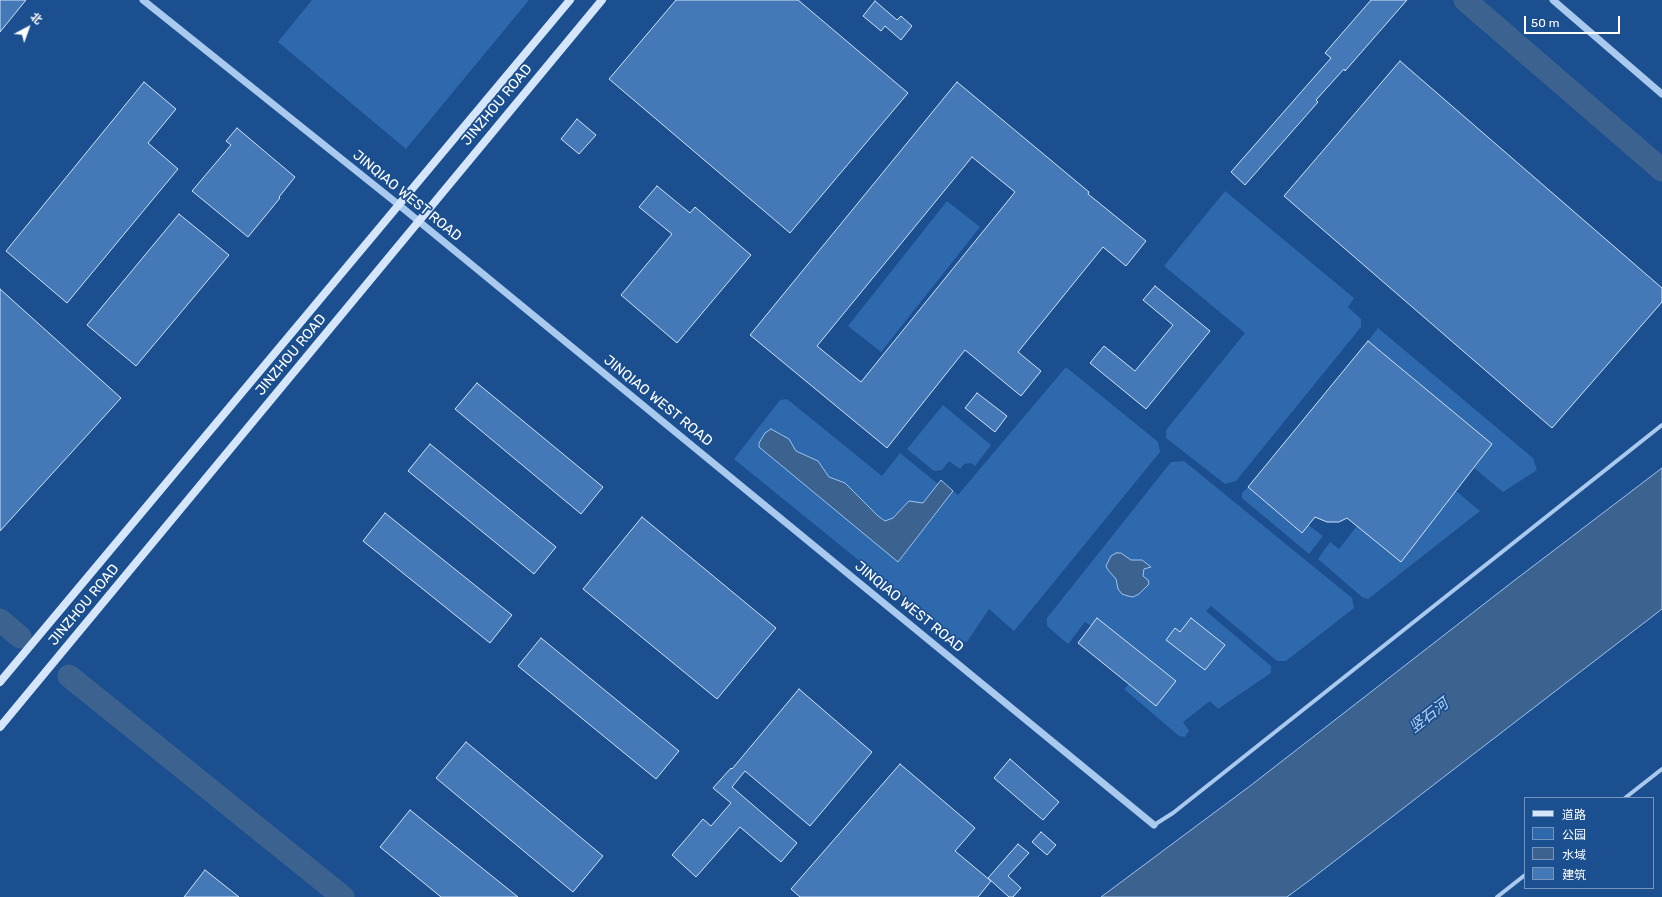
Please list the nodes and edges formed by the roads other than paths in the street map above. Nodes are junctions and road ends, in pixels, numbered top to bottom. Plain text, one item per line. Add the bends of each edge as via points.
1 (143, 0) edge
2 (570, 0) edge
3 (602, 0) edge
4 (1553, 0) edge
5 (1662, 94) edge
6 (399, 205) junction
7 (418, 221) junction
8 (1662, 425) edge
9 (0, 682) edge
10 (0, 727) edge
11 (1662, 769) edge
12 (1626, 797) edge
13 (1154, 825) joint
14 (1524, 876) edge
15 (1497, 897) edge

1 - 6 street, JINQIAO WEST ROAD
2 - 6 main road, JINZHOU ROAD
3 - 7 main road, JINZHOU ROAD
4 - 5 street
6 - 7 street, JINQIAO WEST ROAD
6 - 9 main road, JINZHOU ROAD
7 - 10 main road, JINZHOU ROAD
7 - 13 street, JINQIAO WEST ROAD
8 - 13 street via 1186,803
11 - 12 street
14 - 15 street

